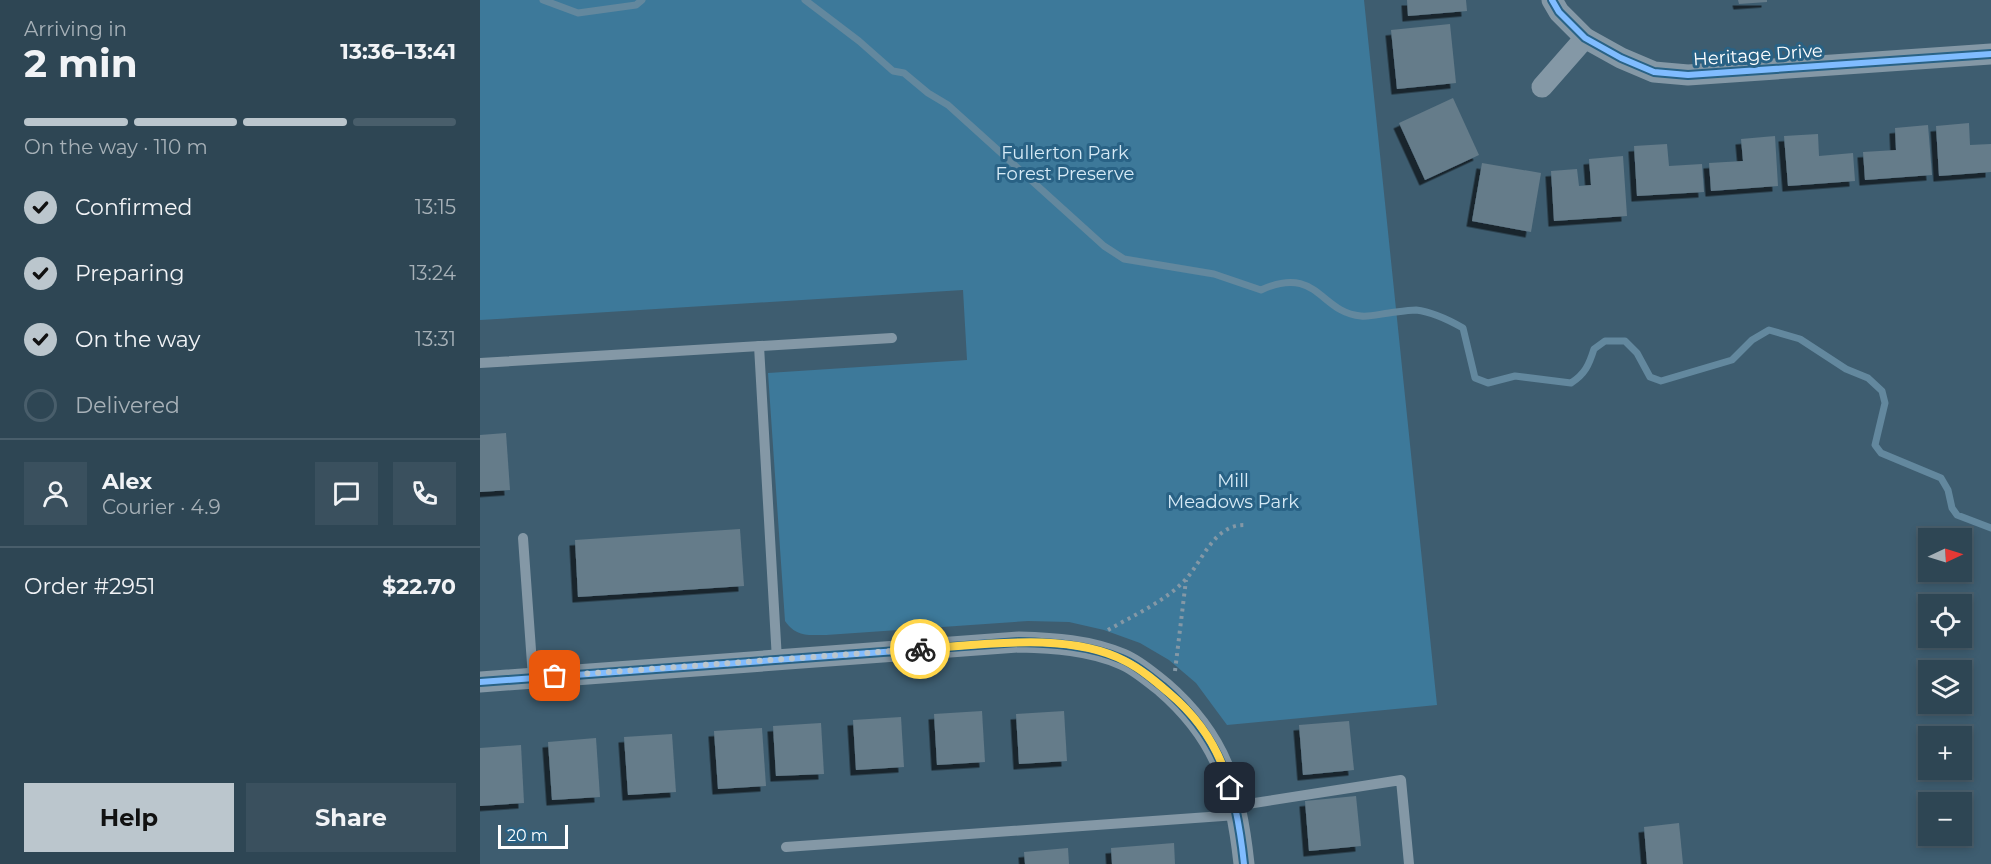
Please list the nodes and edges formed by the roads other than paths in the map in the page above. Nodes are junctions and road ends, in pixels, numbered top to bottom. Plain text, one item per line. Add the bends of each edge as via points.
1 (1552, 0) edge
2 (1585, 38) junction
3 (1991, 54) edge
4 (1542, 87) dead end
5 (892, 338) dead end
6 (759, 346) junction
7 (480, 363) edge
8 (523, 538) dead end
9 (777, 660) junction
10 (533, 678) junction
11 (480, 682) edge
12 (1236, 811) junction
13 (786, 847) dead end
14 (1244, 864) edge
15 (1409, 864) edge

1 - 2 street, Heritage Drive
2 - 3 street, Heritage Drive via 1654,72 1688,75
2 - 4 street
5 - 6 lane
6 - 7 lane
6 - 9 lane
8 - 10 lane
9 - 10 street
9 - 12 street via 1019,642 1080,647 1123,659 1181,702 1209,736 1225,770
10 - 11 street
12 - 13 lane
12 - 14 street
12 - 15 lane via 1401,780

